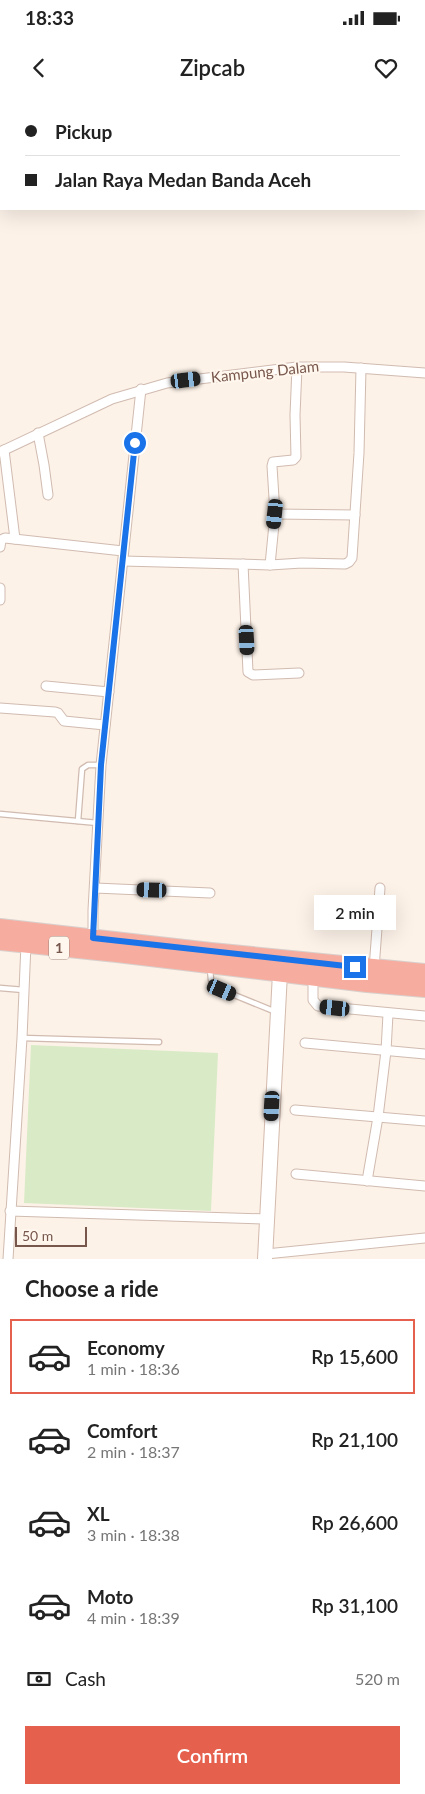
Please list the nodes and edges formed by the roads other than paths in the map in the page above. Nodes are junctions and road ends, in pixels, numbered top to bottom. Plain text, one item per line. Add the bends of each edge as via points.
1 (297, 367) junction
2 (361, 368) junction
3 (425, 373) edge
4 (140, 389) junction
5 (38, 433) junction
6 (2, 451) edge
7 (48, 495) dead end
8 (275, 514) junction
9 (355, 515) junction
10 (15, 539) junction
11 (0, 547) edge
12 (123, 551) junction
13 (124, 561) junction
14 (243, 564) junction
15 (270, 565) junction
16 (0, 588) edge
17 (0, 600) edge
18 (299, 673) dead end
19 (46, 686) dead end
20 (109, 692) junction
21 (0, 708) edge
22 (106, 726) junction
23 (101, 765) junction
24 (0, 814) edge
25 (78, 821) junction
26 (98, 822) junction
27 (95, 888) junction
28 (380, 888) dead end
29 (210, 893) dead end
30 (0, 928) edge
31 (93, 938) junction
32 (0, 942) edge
33 (26, 944) junction
34 (210, 958) junction
35 (374, 969) junction
36 (425, 973) edge
37 (280, 974) junction
38 (313, 977) junction
39 (0, 988) edge
40 (425, 988) edge
41 (24, 990) junction
42 (278, 1012) junction
43 (388, 1014) junction
44 (425, 1016) edge
45 (22, 1038) junction
46 (159, 1042) dead end
47 (305, 1043) dead end
48 (386, 1051) junction
49 (425, 1054) edge
50 (295, 1110) dead end
51 (378, 1117) junction
52 (425, 1121) edge
53 (296, 1174) dead end
54 (367, 1181) junction
55 (425, 1186) edge
56 (10, 1212) junction
57 (266, 1219) junction
58 (425, 1238) edge
59 (266, 1256) edge
60 (8, 1259) edge

1 - 2 street, Kampung Dalam
1 - 4 street, Kampung Dalam
1 - 8 street via 296,455 293,460 272,464
2 - 3 street, Kampung Dalam
2 - 9 street
4 - 5 street, Kampung Dalam
4 - 12 street
5 - 6 street, Kampung Dalam
5 - 7 street
6 - 10 street
8 - 9 street
8 - 15 street
9 - 15 street via 349,562
10 - 11 street via 3,539
10 - 12 street
12 - 13 street
13 - 14 street
13 - 20 street
14 - 15 street
14 - 18 street via 248,672
16 - 17 street
19 - 20 street
20 - 22 street
21 - 22 street via 55,712 62,720
22 - 23 street
23 - 25 lane via 88,765 82,769
23 - 26 street
24 - 25 lane
25 - 26 lane
26 - 27 street
27 - 29 street
27 - 31 street
28 - 35 street
30 - 31 highway, 1
31 - 34 highway, 1
32 - 33 highway, 1
33 - 34 highway, 1
33 - 41 street
34 - 35 highway, 1
34 - 37 highway, 1
34 - 42 lane via 211,980 222,990
35 - 36 highway, 1
37 - 38 highway, 1
37 - 42 main road
38 - 40 highway, 1
38 - 43 street via 313,1000 318,1006
39 - 41 lane
41 - 45 street
42 - 57 main road
43 - 44 street
43 - 48 street
45 - 46 lane
45 - 56 street
47 - 48 street
48 - 49 street
48 - 51 street
50 - 51 street
51 - 52 street
51 - 54 street
53 - 54 street
54 - 55 street
56 - 57 street
56 - 60 street
57 - 59 main road
58 - 59 street

